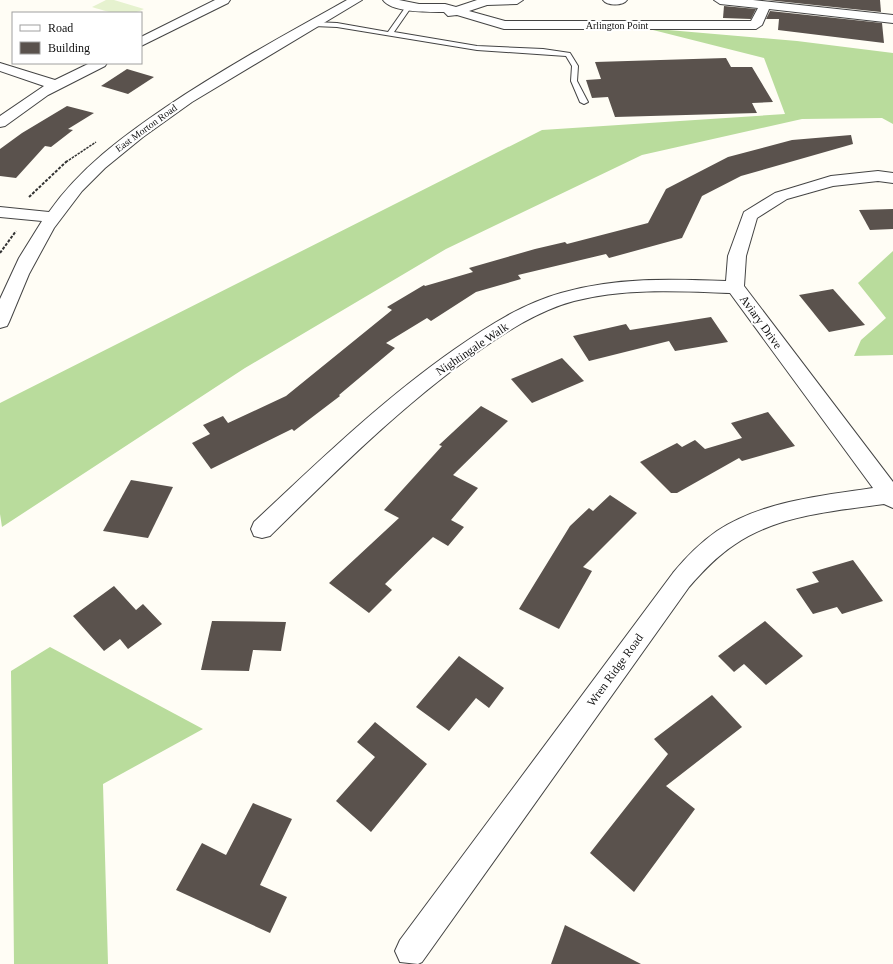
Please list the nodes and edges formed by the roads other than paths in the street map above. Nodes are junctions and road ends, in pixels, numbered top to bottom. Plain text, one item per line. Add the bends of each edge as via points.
1 (224, 0) edge
2 (517, 0) edge
3 (610, 0) edge
4 (621, 0) edge
5 (720, 0) edge
6 (362, 1) edge
7 (487, 1) edge
8 (384, 3) edge
9 (765, 5) junction
10 (406, 9) junction
11 (458, 11) junction
12 (893, 19) edge
13 (314, 24) junction
14 (390, 34) junction
15 (142, 41) edge
16 (98, 64) edge
17 (0, 67) edge
18 (56, 85) junction
19 (584, 102) dead end
20 (0, 123) edge
21 (893, 178) edge
22 (0, 212) edge
23 (53, 217) junction
24 (735, 287) junction
25 (0, 322) edge
26 (892, 496) edge
27 (262, 529) dead end
28 (411, 950) dead end

1 - 15 street
2 - 7 street, Arlington Point
3 - 4 street
5 - 9 street
6 - 13 street, East Morton Road
7 - 11 street, Arlington Point
8 - 10 street, Arlington Point
9 - 11 street, Arlington Point via 756,25 504,25
9 - 12 street
10 - 11 street, Arlington Point via 440,15
10 - 14 lane
13 - 14 lane via 337,25
13 - 23 street, East Morton Road via 192,95 129,139 85,177
14 - 19 lane via 477,48 568,54 575,66 574,80
16 - 18 street
17 - 18 street
18 - 20 street via 42,92
21 - 24 street, Aviary Drive via 878,176 831,181 781,196 750,216 737,256
22 - 23 street
23 - 25 street, East Morton Road via 14,285
24 - 26 street, Aviary Drive
24 - 27 street, Nightingale Walk via 657,285 593,291 546,304 506,325 447,364 369,430
26 - 28 street, Wren Ridge Road via 806,507 776,514 740,529 707,552 676,586

